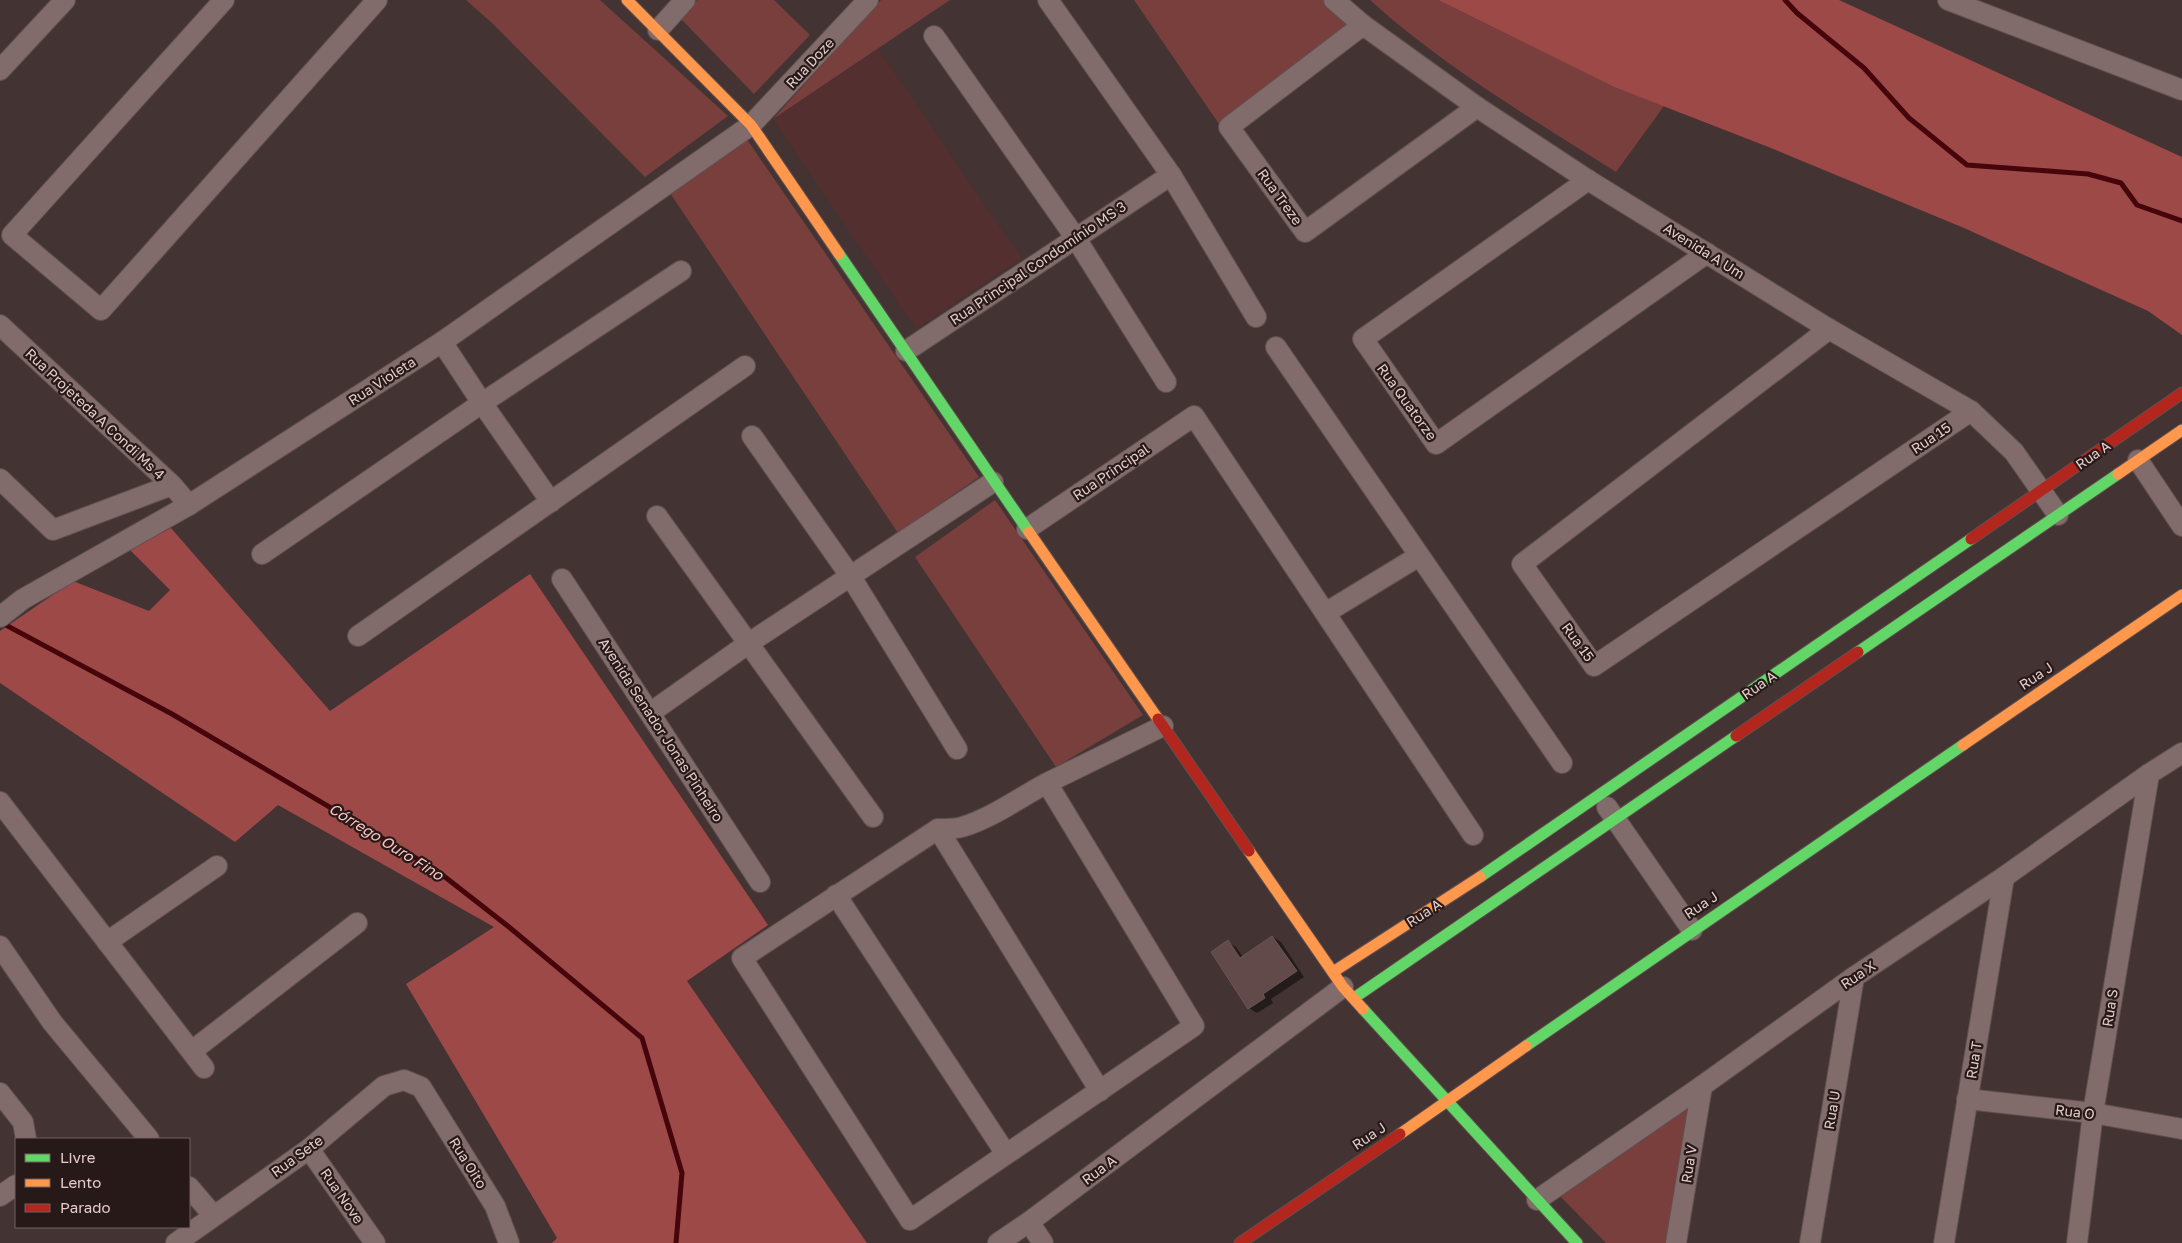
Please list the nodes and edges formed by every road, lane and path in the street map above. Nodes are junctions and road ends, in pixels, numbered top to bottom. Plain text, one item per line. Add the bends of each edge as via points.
1 (65, 0) edge
2 (224, 0) edge
3 (377, 0) edge
4 (627, 0) edge
5 (685, 0) edge
6 (868, 0) edge
7 (1048, 0) edge
8 (1334, 0) edge
9 (1948, 0) edge
10 (1363, 25) junction
11 (658, 30) junction
12 (934, 36) dead end
13 (0, 70) edge
14 (2182, 90) edge
15 (1477, 108) junction
16 (751, 125) junction
17 (1171, 175) junction
18 (1588, 180) junction
19 (1075, 237) junction
20 (1707, 252) junction
21 (681, 270) dead end
22 (1256, 317) dead end
23 (0, 325) edge
24 (1829, 329) junction
25 (442, 342) junction
26 (1276, 347) dead end
27 (906, 351) junction
28 (746, 366) dead end
29 (1166, 382) dead end
30 (2182, 393) edge
31 (482, 403) junction
32 (1971, 411) junction
33 (2145, 418) junction
34 (2182, 430) edge
35 (752, 436) dead end
36 (2164, 442) junction
37 (2138, 460) junction
38 (0, 479) edge
39 (993, 482) junction
40 (172, 485) junction
41 (2040, 491) junction
42 (551, 502) junction
43 (189, 505) junction
44 (657, 516) dead end
45 (2058, 516) junction
46 (2182, 526) edge
47 (1027, 529) junction
48 (262, 554) dead end
49 (1419, 556) junction
50 (851, 577) junction
51 (562, 579) dead end
52 (2182, 595) edge
53 (1327, 612) junction
54 (3, 614) edge
55 (358, 636) dead end
56 (749, 643) junction
57 (1732, 704) junction
58 (650, 713) junction
59 (1163, 726) junction
60 (1749, 726) junction
61 (957, 749) dead end
62 (2182, 753) edge
63 (1562, 763) dead end
64 (2149, 774) junction
65 (1047, 784) junction
66 (1600, 795) junction
67 (0, 802) edge
68 (873, 817) dead end
69 (1615, 818) junction
70 (938, 829) junction
71 (1473, 835) dead end
72 (217, 866) dead end
73 (2004, 877) junction
74 (760, 882) dead end
75 (836, 895) junction
76 (356, 922) dead end
77 (1692, 930) junction
78 (108, 942) junction
79 (0, 946) edge
80 (1854, 977) junction
81 (1344, 985) junction
82 (192, 1050) junction
83 (204, 1068) dead end
84 (1702, 1086) junction
85 (421, 1087) joint
86 (1100, 1091) junction
87 (0, 1093) edge
88 (1967, 1099) junction
89 (1446, 1102) junction
90 (2093, 1114) junction
91 (2182, 1129) edge
92 (26, 1138) edge
93 (148, 1138) edge
94 (309, 1149) junction
95 (1006, 1154) junction
96 (15, 1186) edge
97 (190, 1188) edge
98 (0, 1196) edge
99 (1537, 1200) junction
100 (213, 1215) junction
101 (1029, 1222) junction
102 (176, 1243) edge
103 (375, 1243) edge
104 (509, 1243) edge
105 (998, 1243) edge
106 (1043, 1243) edge
107 (1240, 1243) edge
108 (1577, 1243) edge
109 (1676, 1243) edge
110 (1810, 1243) edge
111 (1944, 1243) edge
112 (2077, 1243) edge

1 - 13 street
2 - 3 street via 12,235 101,310
4 - 11 street
5 - 11 street
6 - 16 street, Rua Doze
7 - 17 street
8 - 10 street, Avenida A Um
9 - 14 street
10 - 15 street, Avenida A Um
10 - 15 street, Rua Treze via 1229,127 1304,232
11 - 16 street
12 - 19 street
15 - 18 street, Avenida A Um
16 - 25 street, Rua Violeta
16 - 27 street
17 - 19 street, Rua Principal Condomínio MS 3
17 - 22 street
18 - 20 street, Avenida A Um
18 - 20 street, Rua Quatorze via 1363,339 1436,444
19 - 27 street, Rua Principal Condomínio MS 3
19 - 29 street
20 - 24 street, Avenida A Um
21 - 31 street
23 - 40 street, Rua Projeteda A Condi Ms 4
24 - 32 street, Avenida A Um
24 - 32 street, Rua 15 via 1522,564 1594,666
25 - 31 street
25 - 43 street, Rua Violeta
26 - 49 street
27 - 39 street
28 - 42 street
30 - 33 street, Rua A
31 - 42 street
31 - 48 street
32 - 41 street, Avenida A Um via 2014,452
33 - 36 street
33 - 41 street, Rua A
34 - 36 street, Rua A
35 - 50 street
36 - 37 street, Rua A
37 - 45 street, Rua A
37 - 46 street
38 - 40 street via 54,530
39 - 47 street
39 - 50 street
40 - 43 street, Rua Projeteda A Condi Ms 4
41 - 45 street, Avenida A Um
41 - 57 street, Rua A
42 - 55 street
43 - 54 street, Rua Violeta via 23,598
44 - 56 street
45 - 60 street, Rua A
47 - 53 street, Rua Principal via 1194,416
47 - 59 street
49 - 53 street
49 - 63 street
50 - 56 street
50 - 61 street
51 - 58 street, Avenida Senador Jonas Pinheiro
52 - 77 street, Rua J
53 - 71 street
56 - 58 street
56 - 68 street
57 - 60 street
57 - 66 street, Rua A
58 - 74 street, Avenida Senador Jonas Pinheiro
59 - 65 street
59 - 81 street
60 - 69 street, Rua A
62 - 64 street, Rua X
64 - 73 street, Rua X
64 - 90 street, Rua S
65 - 70 street via 960,828
65 - 86 street via 1194,1026
66 - 69 street
66 - 81 street, Rua A via 1513,855
67 - 78 street
69 - 77 street
69 - 81 street, Rua A
70 - 75 street
70 - 86 street
72 - 78 street
73 - 80 street, Rua X
73 - 88 street, Rua T
75 - 95 street
75 - 95 street via 742,958 910,1220
76 - 82 street
77 - 89 street, Rua J
78 - 82 street
79 - 93 street via 52,1022
80 - 84 street, Rua X
80 - 110 street, Rua U
81 - 89 street
81 - 101 street, Rua A
82 - 83 street
84 - 99 street, Rua X
84 - 109 street, Rua V
85 - 94 street, Rua Sete via 404,1080 384,1086
85 - 104 street, Rua Oito via 495,1206
86 - 95 street
87 - 92 street via 23,1122
88 - 90 street, Rua O
88 - 111 street, Rua T
89 - 99 street
89 - 107 street, Rua J
90 - 91 street, Rua O
90 - 112 street, Rua S
94 - 100 street, Rua Sete
94 - 103 street, Rua Nove
96 - 98 street
97 - 100 street
99 - 108 street
100 - 102 street, Rua Sete
101 - 105 street, Rua A
101 - 106 street

